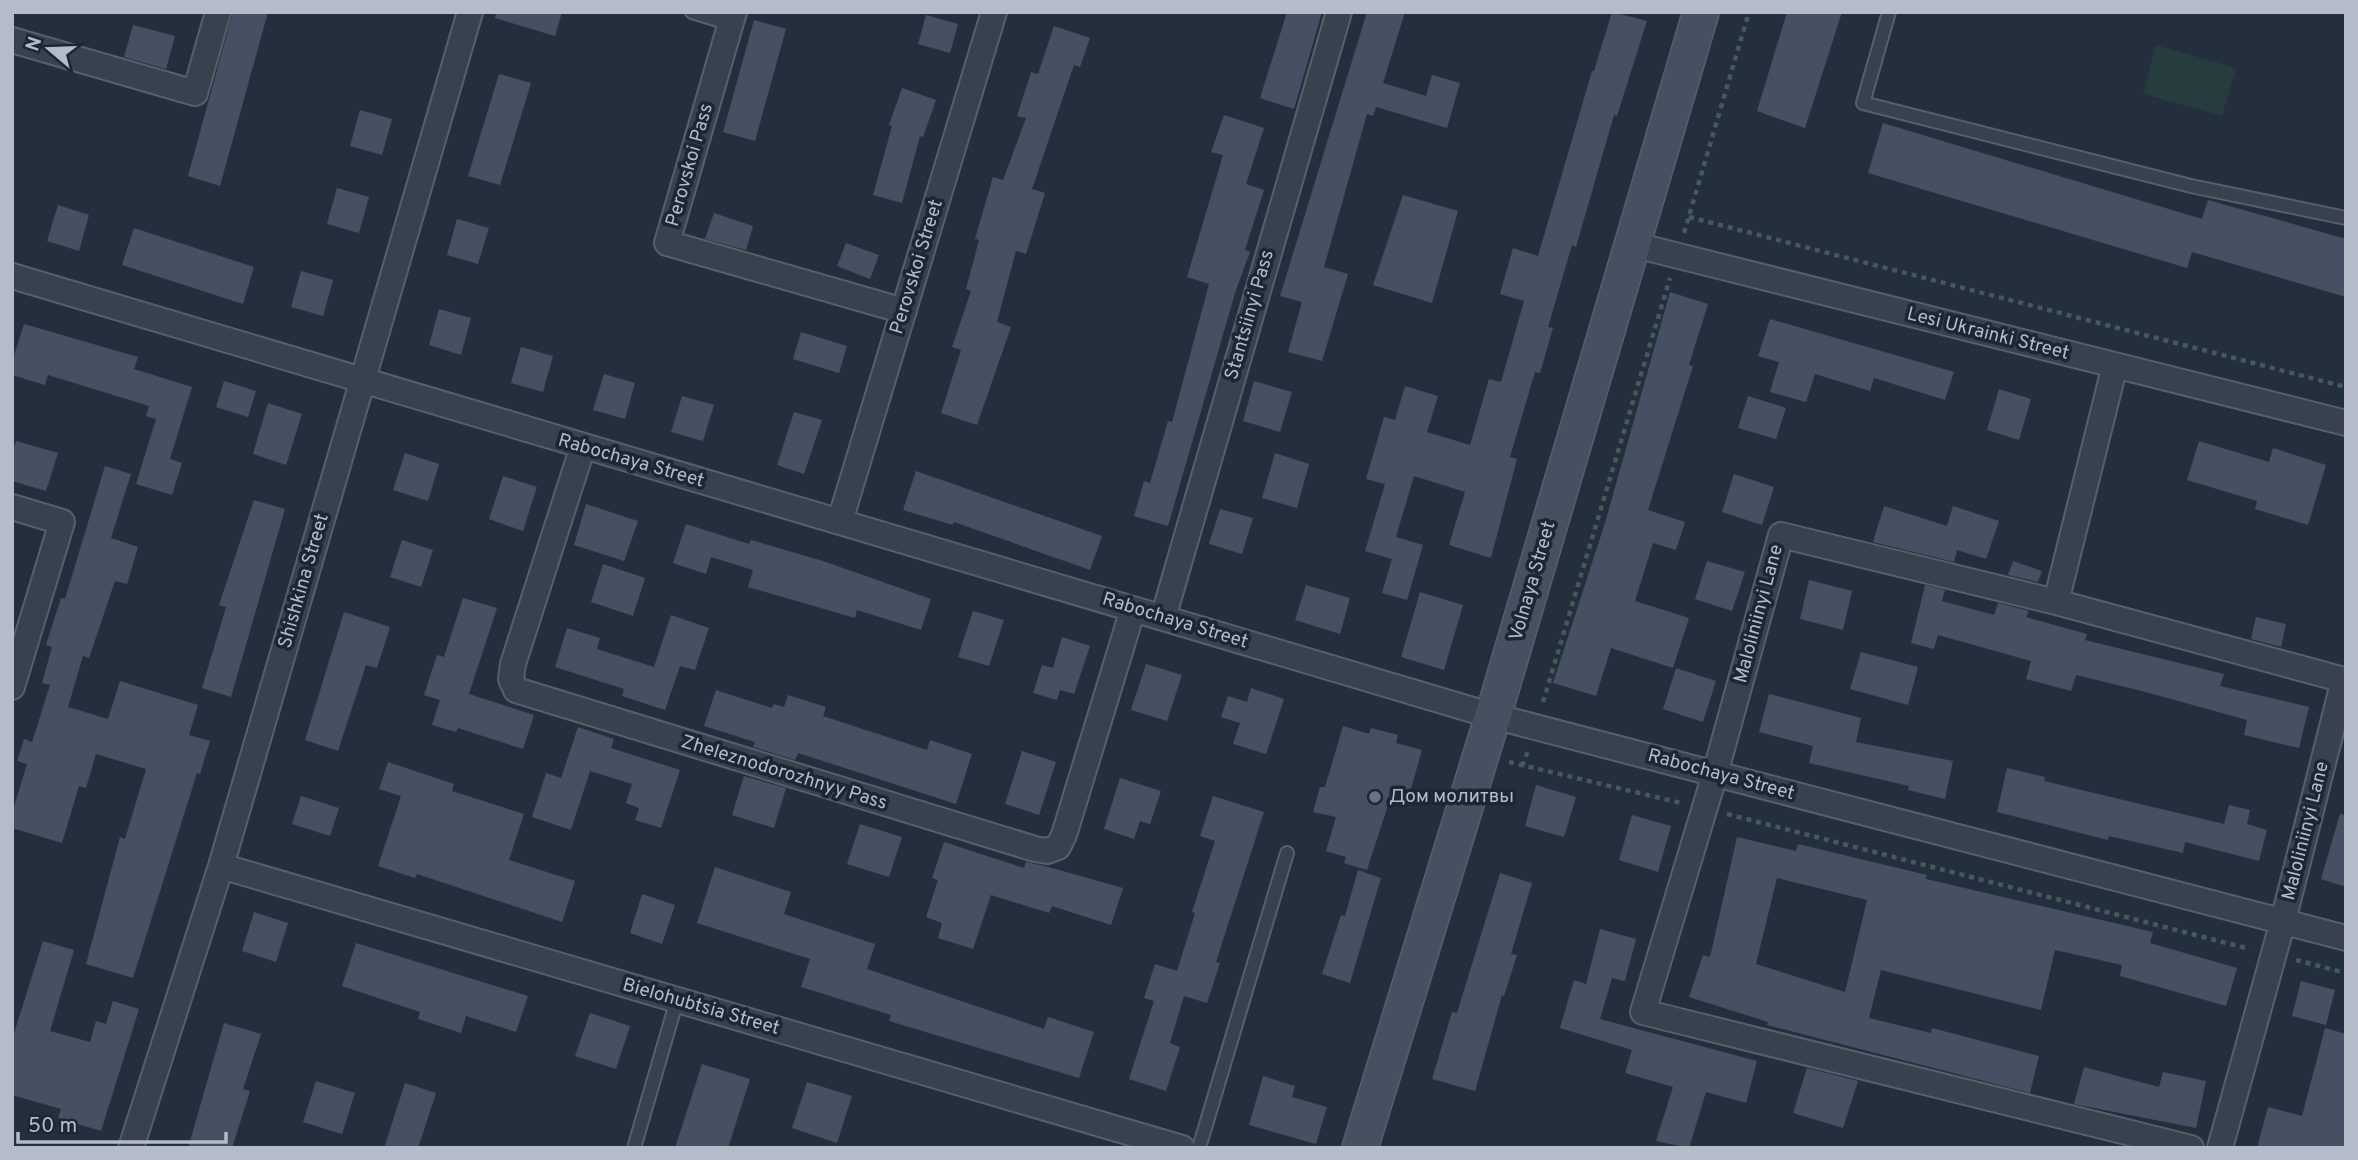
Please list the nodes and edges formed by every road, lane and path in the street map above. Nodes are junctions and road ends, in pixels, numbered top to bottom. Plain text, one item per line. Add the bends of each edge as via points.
1 (218, 12) edge
2 (470, 12) edge
3 (692, 12) edge
4 (994, 12) edge
5 (1339, 12) edge
6 (1701, 12) edge
7 (1749, 12) edge
8 (1889, 12) edge
9 (733, 18) edge
10 (12, 40) edge
11 (1689, 217) junction
12 (2346, 218) edge
13 (1631, 244) junction
14 (1676, 256) junction
15 (12, 276) edge
16 (904, 311) junction
17 (2115, 365) junction
18 (362, 382) junction
19 (2346, 387) edge
20 (2346, 423) edge
21 (583, 446) junction
22 (12, 507) edge
23 (840, 521) junction
24 (2056, 602) junction
25 (1133, 609) junction
26 (1163, 618) junction
27 (12, 687) edge
28 (1493, 716) junction
29 (1535, 727) junction
30 (1481, 754) junction
31 (1522, 766) junction
32 (1715, 774) junction
33 (1705, 809) junction
34 (1287, 853) dead end
35 (221, 866) junction
36 (2283, 921) junction
37 (2346, 937) edge
38 (2274, 955) junction
39 (2346, 973) edge
40 (677, 1000) junction
41 (131, 1148) edge
42 (634, 1148) edge
43 (1182, 1148) edge
44 (1199, 1148) edge
45 (1360, 1148) edge
46 (2191, 1148) edge
47 (2220, 1148) edge

1 - 10 street via 195,93
2 - 18 street, Shishkina Street
3 - 9 lane
4 - 16 street, Perovskoi Street
5 - 26 street, Stantsiinyi Pass
6 - 13 street, Volnaya Street
7 - 11 path
8 - 12 lane via 1863,103 2191,186
9 - 16 street, Perovskoi Pass via 667,243
11 - 14 path
11 - 19 path
13 - 14 street, Lesi Ukrainki Street
13 - 28 street, Volnaya Street
14 - 17 street, Lesi Ukrainki Street
14 - 29 path
15 - 18 street, Rabochaya Street
16 - 23 street, Perovskoi Street
17 - 20 street, Lesi Ukrainki Street
17 - 24 street
18 - 21 street, Rabochaya Street
18 - 35 street, Shishkina Street
21 - 23 street, Rabochaya Street
21 - 25 street, Zheleznodorozhnyy Pass via 513,664 511,679 516,690 1035,849 1058,847 1064,835
22 - 27 street via 62,522
23 - 25 street, Rabochaya Street
24 - 32 street, Maloliniinyi Lane via 1781,535
24 - 36 street, Maloliniinyi Lane via 2344,680
25 - 26 street, Rabochaya Street
26 - 28 street, Rabochaya Street
28 - 29 street, Rabochaya Street
28 - 30 street, Volnaya Street
29 - 31 path
29 - 32 street, Rabochaya Street
30 - 31 path
30 - 45 street, Volnaya Street
31 - 33 path
32 - 33 street, Maloliniinyi Lane
32 - 36 street, Rabochaya Street
33 - 38 path
33 - 46 street, Maloliniinyi Lane via 1643,1012
34 - 44 lane
35 - 40 street, Bielohubtsia Street
35 - 41 street, Shishkina Street
36 - 37 street, Rabochaya Street
36 - 38 street, Maloliniinyi Lane
38 - 39 path
38 - 47 street, Maloliniinyi Lane
40 - 42 lane
40 - 43 street, Bielohubtsia Street

